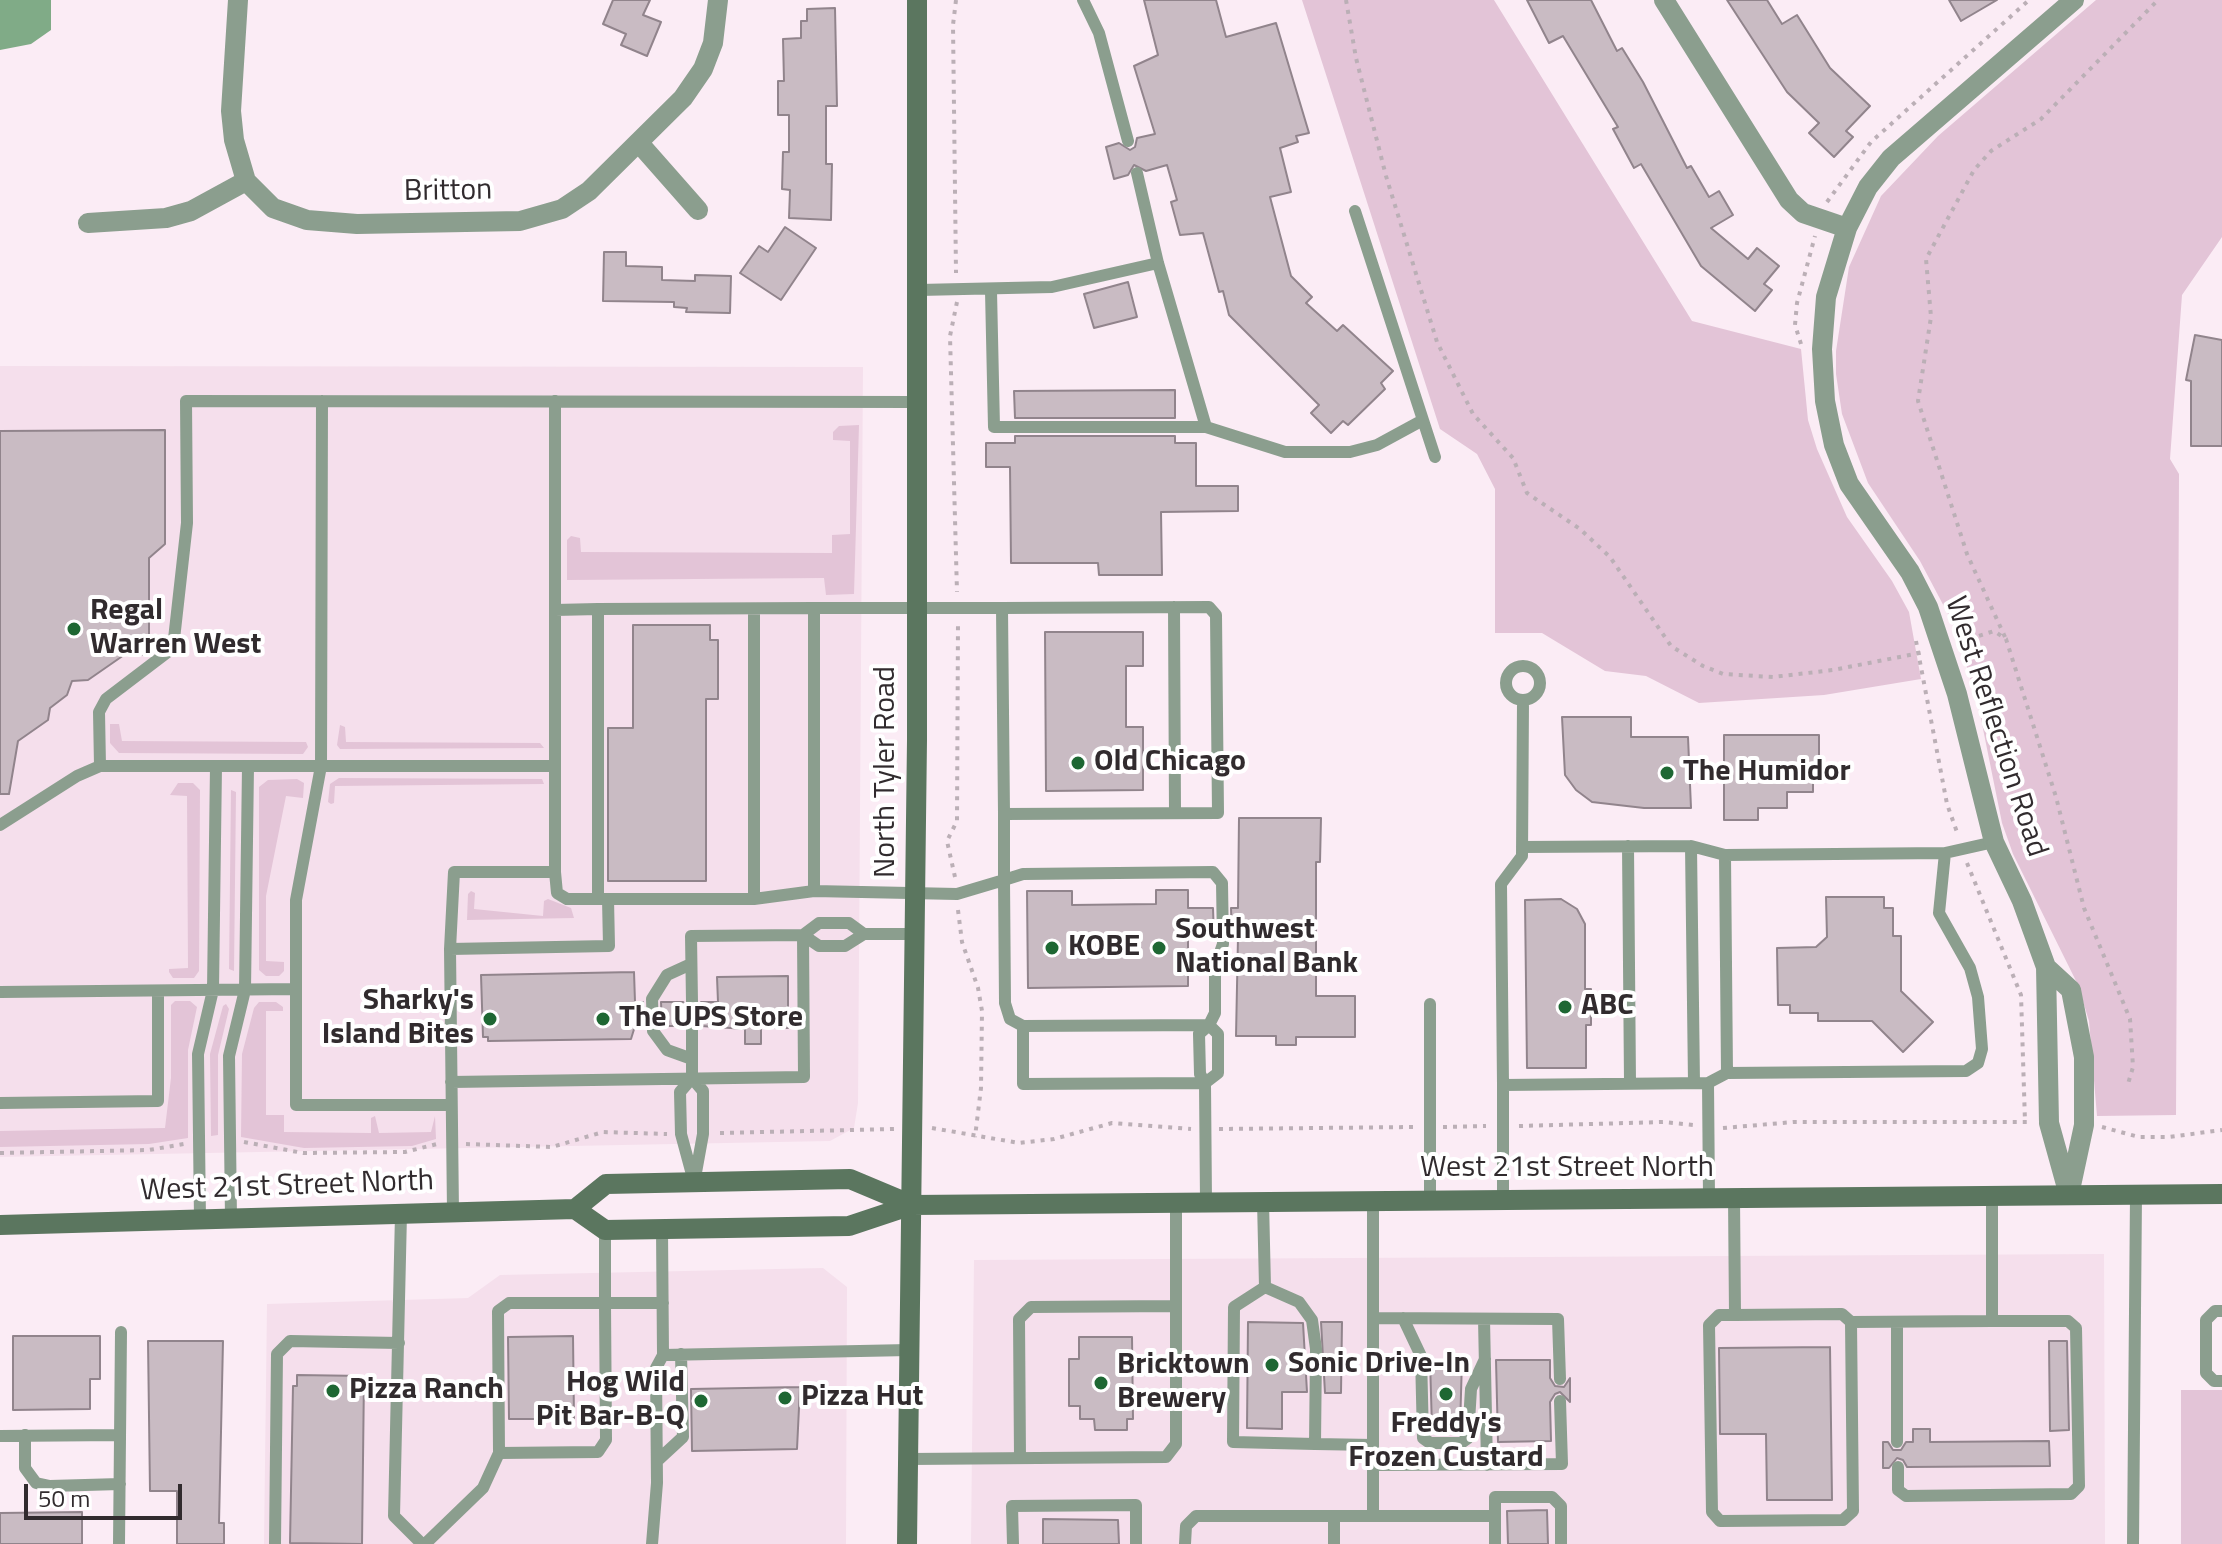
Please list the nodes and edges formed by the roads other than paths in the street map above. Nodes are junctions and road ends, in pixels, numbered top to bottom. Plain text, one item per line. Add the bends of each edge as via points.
1 (238, 0) edge
2 (718, 0) edge
3 (917, 0) edge
4 (1083, 0) edge
5 (1664, 0) edge
6 (2070, 1) edge
7 (1128, 141) dead end
8 (639, 143) junction
9 (1137, 173) dead end
10 (246, 181) junction
11 (698, 210) dead end
12 (1355, 211) dead end
13 (88, 223) dead end
14 (1847, 228) junction
15 (1158, 263) junction
16 (919, 290) junction
17 (991, 291) junction
18 (322, 401) junction
19 (555, 401) junction
20 (919, 402) junction
21 (1423, 420) junction
22 (1206, 427) junction
23 (1435, 457) dead end
24 (1174, 607) junction
25 (814, 608) junction
26 (918, 608) junction
27 (1002, 608) junction
28 (598, 609) junction
29 (754, 609) junction
30 (555, 610) junction
31 (1523, 701) dead end
32 (100, 766) junction
33 (216, 766) junction
34 (248, 766) junction
35 (321, 766) junction
36 (555, 766) junction
37 (1175, 813) junction
38 (1004, 814) junction
39 (0, 825) edge
40 (1994, 842) junction
41 (1628, 846) junction
42 (1691, 846) junction
43 (1522, 847) junction
44 (1945, 853) junction
45 (1725, 855) junction
46 (555, 872) junction
47 (1004, 880) junction
48 (814, 891) junction
49 (916, 891) junction
50 (603, 899) junction
51 (754, 899) junction
52 (864, 934) junction
53 (916, 934) junction
54 (803, 935) junction
55 (450, 949) junction
56 (691, 964) junction
57 (2046, 967) junction
58 (296, 989) junction
59 (213, 990) junction
60 (245, 990) junction
61 (158, 991) junction
62 (0, 992) edge
63 (692, 1002) dead end
64 (1430, 1004) dead end
65 (1209, 1025) junction
66 (692, 1026) dead end
67 (1023, 1026) junction
68 (692, 1059) junction
69 (1727, 1073) junction
70 (692, 1078) junction
71 (451, 1082) junction
72 (1205, 1083) junction
73 (1630, 1083) junction
74 (1694, 1083) junction
75 (1708, 1083) junction
76 (1503, 1085) junction
77 (0, 1103) edge
78 (451, 1105) junction
79 (694, 1182) junction
80 (2222, 1194) edge
81 (2069, 1195) junction
82 (2136, 1195) junction
83 (1992, 1196) junction
84 (1734, 1197) junction
85 (1709, 1198) junction
86 (1503, 1199) junction
87 (1373, 1200) junction
88 (1430, 1200) junction
89 (1263, 1201) junction
90 (1176, 1202) junction
91 (1206, 1202) junction
92 (912, 1205) junction
93 (575, 1209) junction
94 (453, 1212) junction
95 (401, 1214) junction
96 (231, 1219) junction
97 (200, 1220) junction
98 (0, 1225) edge
99 (662, 1229) junction
100 (605, 1230) junction
101 (1265, 1287) junction
102 (605, 1303) junction
103 (663, 1303) junction
104 (1176, 1306) junction
105 (2222, 1311) edge
106 (1735, 1315) junction
107 (1373, 1318) junction
108 (1403, 1318) junction
109 (1484, 1319) junction
110 (1992, 1321) junction
111 (1851, 1322) junction
112 (1897, 1322) junction
113 (121, 1332) dead end
114 (399, 1343) junction
115 (909, 1350) junction
116 (681, 1354) junction
117 (663, 1355) junction
118 (1485, 1359) junction
119 (1560, 1379) dead end
120 (2222, 1381) edge
121 (1560, 1401) dead end
122 (25, 1435) junction
123 (120, 1435) junction
124 (0, 1436) edge
125 (1423, 1438) junction
126 (1897, 1442) dead end
127 (1315, 1444) junction
128 (1373, 1445) junction
129 (499, 1453) junction
130 (1020, 1458) junction
131 (909, 1459) junction
132 (657, 1461) junction
133 (1373, 1465) junction
134 (1424, 1465) junction
135 (1487, 1465) junction
136 (1898, 1467) dead end
137 (120, 1484) junction
138 (1334, 1516) junction
139 (1373, 1516) junction
140 (1495, 1516) junction
141 (119, 1544) edge
142 (275, 1544) edge
143 (424, 1544) edge
144 (652, 1544) edge
145 (907, 1544) edge
146 (1013, 1544) edge
147 (1136, 1544) edge
148 (1185, 1544) edge
149 (1334, 1544) edge
150 (1495, 1544) edge
151 (1561, 1544) edge
152 (2133, 1544) edge

1 - 10 street via 231,111
2 - 8 street, Britton via 713,43 703,69
3 - 16 main road, North Tyler Road
4 - 7 lane via 1099,33
5 - 14 street via 1789,200 1803,213
6 - 14 street, West Reflection Road via 1891,158 1868,187
8 - 10 street, Britton via 580,197 545,216 520,221 307,220 273,208
8 - 11 street
9 - 15 lane
10 - 13 street via 191,211 166,218
12 - 21 lane
14 - 40 street, West Reflection Road via 1826,297 1822,349 1834,445 1849,484 1928,607 1957,694
15 - 17 lane via 1052,287
15 - 22 lane
16 - 17 lane
16 - 20 main road, North Tyler Road
17 - 22 lane via 994,427
18 - 19 lane
18 - 32 lane via 186,401 187,523 173,648 106,699 99,712
18 - 35 lane
19 - 20 lane
19 - 30 lane
20 - 26 main road, North Tyler Road
21 - 22 lane via 1377,445 1350,452 1285,452
21 - 23 lane
24 - 27 lane
24 - 37 lane
24 - 37 lane via 1209,607 1216,615 1218,813
25 - 26 lane
25 - 29 lane
25 - 48 lane
26 - 27 lane
26 - 49 main road, North Tyler Road
27 - 38 lane
28 - 29 lane
28 - 30 lane
28 - 50 lane
29 - 51 lane
30 - 36 lane
31 - 43 lane
32 - 33 lane
32 - 39 lane
33 - 34 lane
33 - 59 lane
34 - 35 lane
34 - 60 lane
35 - 36 lane
35 - 58 lane via 296,900
36 - 46 lane
37 - 38 lane
38 - 47 lane
40 - 44 lane
40 - 57 street, West Reflection Road
41 - 42 lane
41 - 43 lane
41 - 73 lane
42 - 45 lane
42 - 74 lane
43 - 76 lane via 1522,856 1501,884
44 - 45 lane
44 - 69 lane via 1939,913 1970,968 1978,997 1978,1063 1966,1071
45 - 69 lane
46 - 50 lane via 557,893 567,899
46 - 55 lane via 454,872
47 - 49 lane via 957,894
47 - 65 lane via 1023,874 1213,872 1222,883 1223,944
47 - 67 lane via 1005,1003 1010,1019
48 - 49 lane
48 - 51 lane
49 - 53 main road, North Tyler Road
50 - 51 lane
50 - 55 lane via 609,946
52 - 53 lane
52 - 54 lane via 845,946 819,946
52 - 54 lane via 849,923 819,923
53 - 92 main road, North Tyler Road
54 - 56 lane via 691,936
54 - 70 lane via 804,1077
55 - 71 lane
56 - 63 lane
56 - 68 lane via 667,975 652,999 653,1031 667,1050
57 - 81 street, West Reflection Road via 2049,1123
57 - 81 street, West Reflection Road via 2071,990 2084,1057 2084,1125
58 - 60 lane
58 - 78 lane via 296,1105
59 - 60 lane
59 - 61 lane
59 - 97 lane via 198,1054
60 - 96 lane via 229,1056
61 - 62 lane
61 - 77 lane via 158,1101
64 - 88 lane
65 - 67 lane
65 - 72 lane via 1199,1034
66 - 68 lane
67 - 72 lane via 1023,1084
68 - 70 lane
69 - 75 lane
70 - 71 lane
70 - 79 lane via 703,1091 703,1134
70 - 79 lane via 680,1092 681,1134
71 - 78 lane
72 - 91 lane
73 - 74 lane
73 - 76 lane
74 - 75 lane
75 - 85 lane
76 - 86 lane
78 - 94 lane
79 - 92 main road, West 21st Street North via 850,1179
79 - 93 main road, West 21st Street North via 606,1184
80 - 82 main road, West 21st Street North
81 - 82 main road, West 21st Street North
81 - 83 main road, West 21st Street North
82 - 152 lane
83 - 84 main road, West 21st Street North
83 - 110 lane
84 - 85 main road, West 21st Street North
84 - 106 lane
85 - 86 main road, West 21st Street North
86 - 88 main road, West 21st Street North
87 - 88 main road, West 21st Street North
87 - 89 main road, West 21st Street North
87 - 107 lane
89 - 91 main road, West 21st Street North
89 - 101 lane
90 - 91 main road, West 21st Street North
90 - 92 main road, West 21st Street North
90 - 104 lane
92 - 99 main road, West 21st Street North via 849,1226
92 - 115 main road, North Tyler Road
93 - 94 main road, West 21st Street North
93 - 100 main road
94 - 95 main road, West 21st Street North
95 - 96 main road, West 21st Street North
95 - 114 lane
96 - 97 main road, West 21st Street North
97 - 98 main road, West 21st Street North
99 - 100 main road, West 21st Street North
99 - 103 lane
100 - 102 lane
101 - 127 lane via 1299,1302 1312,1320
101 - 127 lane via 1234,1307 1233,1442
102 - 103 lane
102 - 129 lane via 606,1440 598,1452
102 - 129 lane via 509,1303 498,1311
103 - 117 lane
104 - 130 lane via 1176,1444 1166,1457
104 - 130 lane via 1031,1307 1019,1319
105 - 120 lane via 2206,1320 2206,1373
106 - 111 lane via 1842,1314
106 - 111 lane via 1719,1315 1709,1325 1712,1512 1720,1521 1843,1520 1853,1511
107 - 108 lane
107 - 128 lane
108 - 109 lane
108 - 125 lane via 1421,1356
109 - 118 lane
109 - 119 lane via 1558,1319
110 - 112 lane
110 - 136 lane via 2068,1321 2076,1328 2079,1486 2071,1494 1906,1496 1898,1490
111 - 112 lane
112 - 126 lane
113 - 123 lane
114 - 142 lane via 290,1341 277,1354
114 - 143 lane via 394,1516
115 - 116 lane
115 - 131 main road, North Tyler Road
116 - 117 lane
116 - 132 lane via 683,1437
117 - 132 lane via 656,1368
118 - 125 lane via 1471,1389 1468,1438 1441,1444
118 - 135 lane
121 - 135 lane via 1562,1464
122 - 123 lane
122 - 124 lane
122 - 137 lane via 26,1472 36,1483
123 - 137 lane
125 - 134 lane
127 - 128 lane
128 - 133 lane
129 - 143 lane via 483,1488
130 - 131 lane
131 - 145 main road, North Tyler Road
132 - 144 lane
133 - 134 lane
133 - 139 lane
134 - 135 lane
137 - 141 lane
138 - 139 lane
138 - 148 lane via 1196,1516 1186,1526
138 - 149 lane
139 - 140 lane
140 - 150 lane
140 - 151 lane via 1495,1497 1552,1497 1561,1506
146 - 147 lane via 1012,1506 1136,1505

